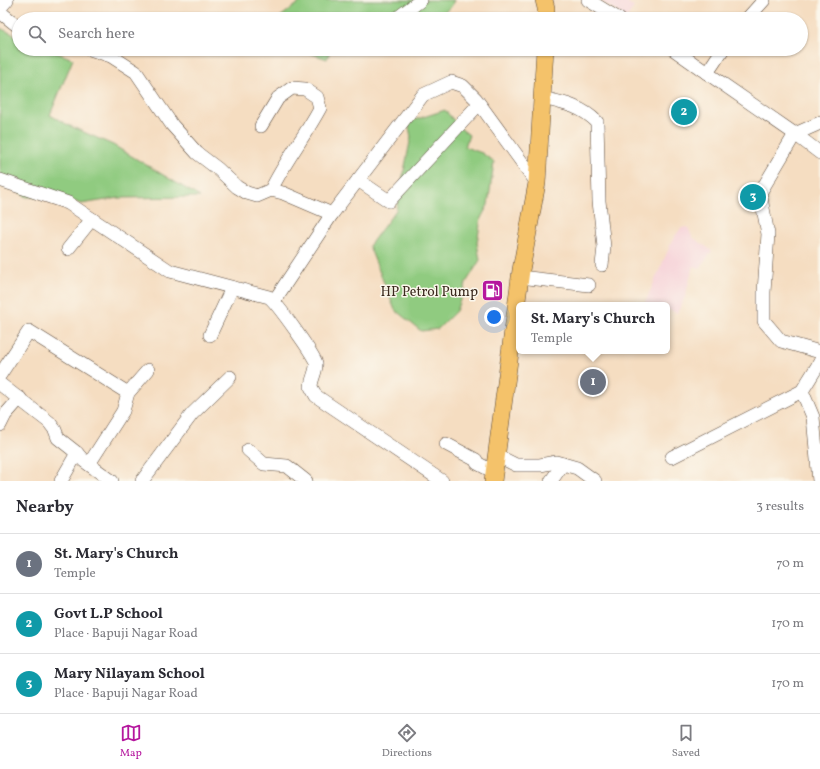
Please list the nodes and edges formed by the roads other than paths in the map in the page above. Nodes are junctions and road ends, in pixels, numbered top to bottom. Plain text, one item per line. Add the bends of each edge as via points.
1 (7, 0) edge
2 (421, 0) edge
3 (588, 0) edge
4 (764, 0) edge
5 (0, 8) edge
6 (0, 12) edge
7 (405, 12) edge
8 (608, 12) edge
9 (753, 12) edge
10 (12, 21) edge
11 (111, 56) edge
12 (545, 56) edge
13 (683, 56) edge
14 (718, 56) edge
15 (707, 73) junction
16 (542, 98) junction
17 (479, 104) junction
18 (820, 123) edge
19 (261, 126) dead end
20 (796, 134) junction
21 (820, 153) edge
22 (0, 180) edge
23 (358, 180) junction
24 (537, 183) junction
25 (271, 190) junction
26 (332, 214) junction
27 (92, 219) junction
28 (68, 249) dead end
29 (602, 265) dead end
30 (520, 277) junction
31 (589, 285) dead end
32 (232, 288) junction
33 (274, 301) junction
34 (517, 302) edge
35 (516, 307) edge
36 (210, 335) dead end
37 (820, 352) edge
38 (820, 362) edge
39 (148, 370) dead end
40 (0, 375) edge
41 (230, 378) dead end
42 (0, 384) edge
43 (802, 391) junction
44 (128, 393) junction
45 (20, 398) junction
46 (0, 425) edge
47 (446, 444) dead end
48 (248, 450) dead end
49 (77, 453) junction
50 (496, 455) junction
51 (672, 457) dead end
52 (89, 464) junction
53 (563, 464) junction
54 (493, 477) edge
55 (61, 481) edge
56 (112, 481) edge
57 (142, 481) edge
58 (306, 481) edge
59 (442, 481) edge
60 (551, 481) edge
61 (595, 481) edge
62 (819, 481) edge

1 - 5 street
2 - 7 street
3 - 8 street
4 - 9 street
6 - 10 street
11 - 25 street via 136,72 172,125 197,153 237,187 257,196
12 - 16 main road
13 - 15 street
14 - 15 street
15 - 20 street
16 - 24 main road
16 - 29 street via 582,109 597,122 599,201 604,247
17 - 23 street via 388,201
17 - 23 street via 463,86 451,82 423,95
17 - 24 street
18 - 20 street
19 - 25 street via 278,98 292,88 306,89 317,97 320,108
20 - 21 street
20 - 37 street via 760,192 768,234 764,321 781,341
22 - 27 street via 68,203
23 - 26 street
24 - 30 main road
25 - 26 street
26 - 33 street
27 - 28 street
27 - 32 street via 170,271
30 - 31 street
30 - 34 main road
32 - 33 street via 269,297
32 - 36 street
33 - 59 street via 314,359 316,365 311,387 316,396
35 - 50 main road
38 - 43 street
39 - 44 street
40 - 44 street via 29,331
41 - 57 street via 192,414
42 - 45 street
43 - 51 street
43 - 62 street via 813,416
44 - 52 street via 123,411
45 - 46 street
45 - 49 street via 49,422 58,438
47 - 54 street via 476,460
48 - 58 street via 264,464 287,466
49 - 52 street
49 - 55 street
50 - 53 street via 516,465 556,462
50 - 54 main road
52 - 56 street
53 - 60 street
53 - 61 street via 577,468

